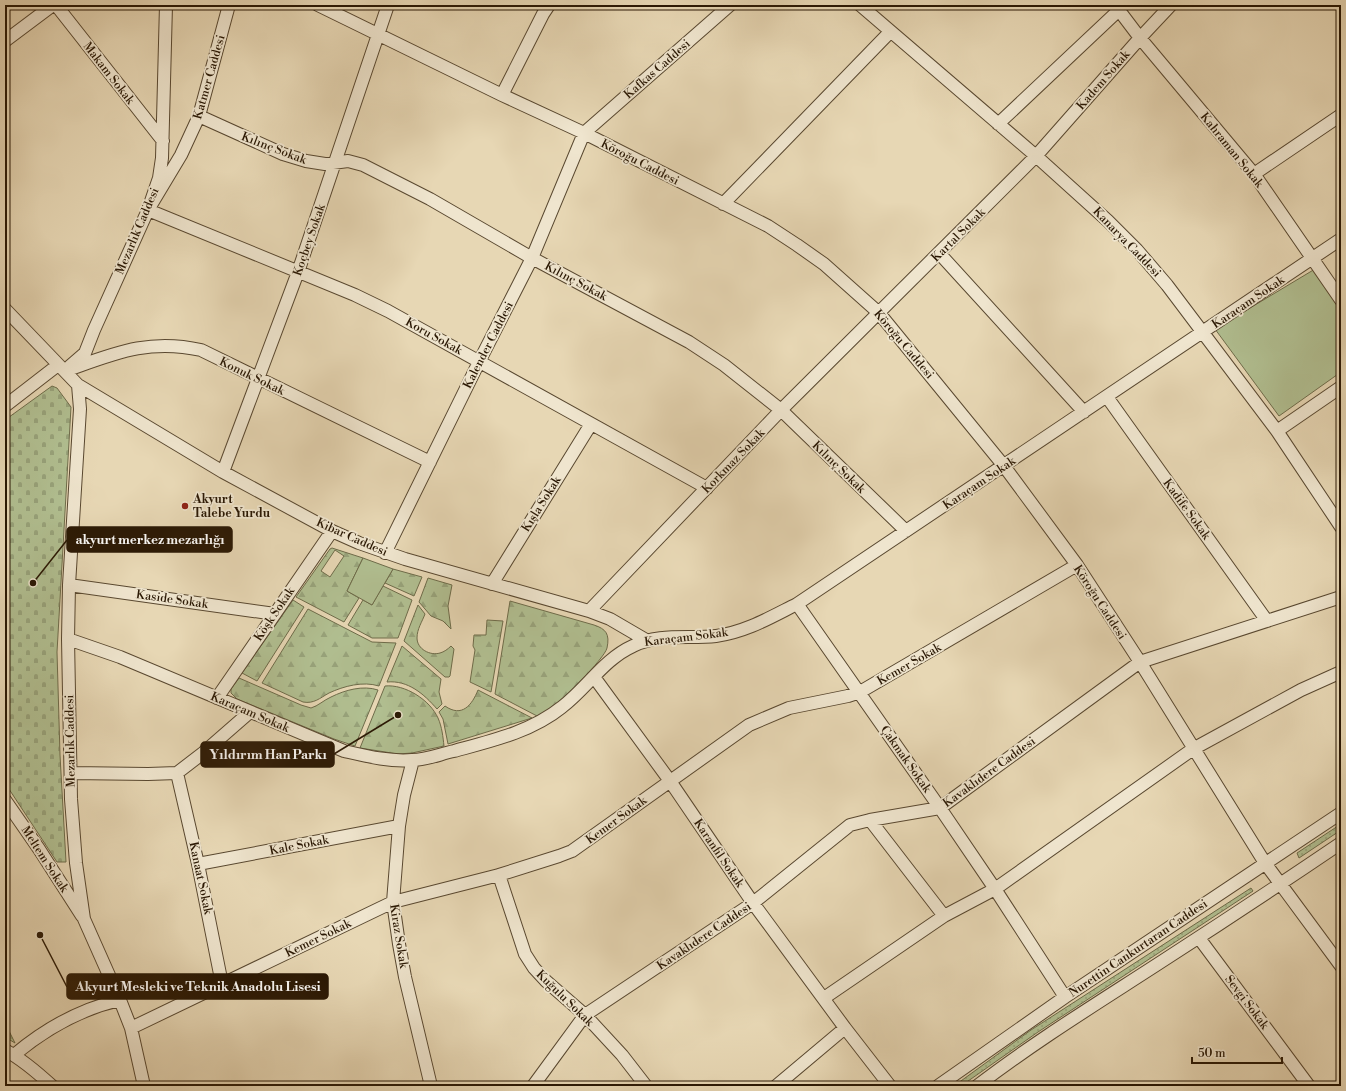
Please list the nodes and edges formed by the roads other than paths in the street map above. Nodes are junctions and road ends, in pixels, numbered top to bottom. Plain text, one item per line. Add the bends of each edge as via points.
1 (53, 5) edge
2 (56, 5) edge
3 (166, 5) edge
4 (229, 5) edge
5 (318, 5) edge
6 (388, 5) edge
7 (549, 5) edge
8 (730, 5) edge
9 (860, 5) edge
10 (1171, 5) edge
11 (1117, 8) edge
12 (890, 32) junction
13 (378, 35) junction
14 (1140, 38) junction
15 (5, 41) edge
16 (502, 95) junction
17 (1341, 114) edge
18 (199, 116) junction
19 (998, 124) junction
20 (584, 133) junction
21 (163, 141) junction
22 (1036, 156) junction
23 (335, 163) junction
24 (1254, 174) junction
25 (723, 204) junction
26 (148, 210) junction
27 (1341, 239) edge
28 (939, 253) junction
29 (532, 258) junction
30 (1312, 258) junction
31 (298, 272) junction
32 (1341, 300) edge
33 (5, 309) edge
34 (879, 313) junction
35 (1204, 332) junction
36 (479, 362) junction
37 (62, 368) junction
38 (258, 378) junction
39 (78, 385) junction
40 (1341, 387) edge
41 (1107, 397) junction
42 (5, 406) edge
43 (781, 410) junction
44 (1084, 412) junction
45 (591, 424) junction
46 (1277, 431) junction
47 (430, 462) junction
48 (1004, 466) junction
49 (223, 472) junction
50 (707, 488) junction
51 (1341, 527) edge
52 (332, 531) junction
53 (906, 531) junction
54 (385, 553) junction
55 (1077, 565) junction
56 (492, 584) junction
57 (69, 585) junction
58 (1341, 597) edge
59 (797, 604) junction
60 (589, 611) junction
61 (275, 614) junction
62 (1267, 621) junction
63 (68, 639) junction
64 (646, 640) junction
65 (1140, 662) junction
66 (1341, 672) edge
67 (594, 677) junction
68 (860, 692) junction
69 (217, 698) junction
70 (250, 712) junction
71 (1194, 749) junction
72 (413, 760) junction
73 (71, 773) junction
74 (177, 773) junction
75 (670, 781) junction
76 (6, 804) edge
77 (940, 808) junction
78 (1341, 813) edge
79 (870, 820) junction
80 (399, 826) junction
81 (1341, 843) edge
82 (1265, 863) junction
83 (198, 864) junction
84 (500, 875) junction
85 (1281, 884) junction
86 (995, 889) junction
87 (393, 902) junction
88 (753, 903) junction
89 (944, 916) junction
90 (84, 919) junction
91 (1199, 938) junction
92 (1341, 966) edge
93 (222, 984) junction
94 (1065, 997) junction
95 (824, 998) junction
96 (120, 1000) junction
97 (585, 1015) junction
98 (132, 1028) junction
99 (845, 1028) junction
100 (10, 1053) edge
101 (52, 1086) edge
102 (144, 1086) edge
103 (431, 1086) edge
104 (533, 1086) edge
105 (646, 1086) edge
106 (776, 1086) edge
107 (890, 1086) edge
108 (938, 1086) edge
109 (977, 1086) edge
110 (1309, 1086) edge

1 - 15 street
2 - 21 street, Makam Sokak
3 - 21 street, Mezarlık Caddesi
4 - 18 street, Katmer Caddesi
5 - 13 street, Köroğu Caddesi
6 - 13 street, Koçbey Sokak
7 - 16 street
8 - 20 street, Kafkas Caddesi
9 - 12 street, Kanarya Caddesi
10 - 14 street, Kadem Sokak
11 - 14 street, Kahraman Sokak
11 - 19 street
12 - 19 street, Kanarya Caddesi
12 - 25 street
13 - 16 street, Köroğu Caddesi
13 - 23 street, Koçbey Sokak
14 - 22 street, Kadem Sokak
14 - 24 street, Kahraman Sokak
16 - 20 street, Köroğu Caddesi
17 - 24 street
18 - 23 street, Kılınç Sokak via 283,154 306,161
18 - 26 street, Katmer Caddesi via 181,155
19 - 22 street, Kanarya Caddesi
20 - 25 street, Köroğu Caddesi
20 - 29 street, Kalender Caddesi
21 - 26 street, Mezarlık Caddesi via 159,178
22 - 28 street, Kartal Sokak
22 - 35 street, Kanarya Caddesi via 1137,250
23 - 29 street, Kılınç Sokak via 348,161 363,165 430,199
23 - 31 street, Koçbey Sokak
24 - 30 street, Kahraman Sokak
25 - 34 street, Köroğu Caddesi via 768,226 797,245 824,264
26 - 31 street, Koru Sokak
26 - 37 street, Mezarlık Caddesi via 85,353
27 - 30 street, Karaçam Sokak
28 - 34 street, Kartal Sokak
28 - 44 street
29 - 36 street, Kalender Caddesi
29 - 43 street, Kılınç Sokak via 689,342 724,365
30 - 32 street, Kahraman Sokak
30 - 35 street, Karaçam Sokak
31 - 36 street, Koru Sokak via 388,310
31 - 38 street, Koçbey Sokak
33 - 37 street, Kibar Caddesi
34 - 43 street, Korkmaz Sokak
34 - 48 street, Köroğu Caddesi
35 - 41 street, Karaçam Sokak
35 - 46 street, Kanarya Caddesi
36 - 45 street, Koru Sokak
36 - 47 street, Kalender Caddesi
37 - 38 street, Konuk Sokak via 150,346 184,346 201,350
37 - 39 street, Kibar Caddesi
37 - 42 street
38 - 47 street, Konuk Sokak
38 - 49 street, Koçbey Sokak
39 - 49 street, Kibar Caddesi
39 - 57 street, Mezarlık Caddesi via 80,409
40 - 46 street
41 - 44 street, Karaçam Sokak
41 - 62 street, Kadife Sokak
43 - 50 street, Korkmaz Sokak
43 - 53 street, Kılınç Sokak
44 - 48 street, Karaçam Sokak
45 - 50 street, Koru Sokak
45 - 56 street, Kışla Sokak
46 - 51 street, Kanarya Caddesi
47 - 54 street, Kalender Caddesi
48 - 53 street, Karaçam Sokak
48 - 55 street, Köroğu Caddesi
49 - 52 street, Kibar Caddesi
50 - 60 street, Korkmaz Sokak
52 - 54 street, Kibar Caddesi
52 - 61 street, Köşk Sokak
53 - 59 street, Karaçam Sokak
54 - 56 street, Kibar Caddesi
55 - 65 street, Köroğu Caddesi
55 - 68 street, Kemer Sokak
56 - 60 street, Kibar Caddesi
57 - 61 street, Kaside Sokak
57 - 63 street, Mezarlık Caddesi
58 - 62 street, Kavaklıdere Caddesi
59 - 64 street, Karaçam Sokak via 748,628 716,636
59 - 68 street, Çakmak Sokak
60 - 64 street, Kibar Caddesi via 610,619
61 - 69 street, Köşk Sokak
62 - 65 street, Kavaklıdere Caddesi
63 - 69 street, Karaçam Sokak via 120,656
63 - 73 street, Mezarlık Caddesi
64 - 67 street, Karaçam Sokak via 620,653
65 - 71 street, Köroğu Caddesi
65 - 77 street, Kavaklıdere Caddesi
66 - 71 street via 1301,690
67 - 72 street, Karaçam Sokak via 561,708 518,732
67 - 75 street, Karanfil Sokak
68 - 75 street, Kemer Sokak via 790,708 763,718 749,725
68 - 77 street, Çakmak Sokak
69 - 70 street, Karaçam Sokak
70 - 72 street, Karaçam Sokak via 344,751 396,760
70 - 74 street
71 - 82 street, Köroğu Caddesi
71 - 86 street
72 - 80 street, Kiraz Sokak
73 - 74 street
73 - 90 street, Mezarlık Caddesi via 76,863
74 - 83 street, Kanaat Sokak
75 - 84 street, Kemer Sokak via 572,851
75 - 88 street, Karanfil Sokak
76 - 90 street, Meltem Sokak via 39,849
77 - 79 street, Kavaklıdere Caddesi
77 - 86 street, Çakmak Sokak
78 - 82 street, Nurettin Cankurtaran Caddesi
79 - 88 street, Kavaklıdere Caddesi via 850,825 840,832
79 - 89 street
80 - 83 street, Kale Sokak
80 - 87 street, Kiraz Sokak
81 - 85 street, Nurettin Cankurtaran Caddesi
82 - 85 street, Köroğu Caddesi
82 - 94 street, Nurettin Cankurtaran Caddesi
83 - 93 street, Kanaat Sokak
84 - 87 street, Kemer Sokak
84 - 97 street, Kuğulu Sokak via 525,954 546,981
85 - 91 street, Nurettin Cankurtaran Caddesi
85 - 92 street, Köroğu Caddesi
86 - 89 street
86 - 94 street, Çakmak Sokak
87 - 93 street, Kemer Sokak
87 - 103 street, Kiraz Sokak via 404,970
88 - 95 street, Karanfil Sokak
88 - 97 street, Kavaklıdere Caddesi
89 - 95 street
90 - 96 street, Mezarlık Caddesi
91 - 109 street, Nurettin Cankurtaran Caddesi via 1049,1034
91 - 110 street, Sevgi Sokak
93 - 98 street, Kemer Sokak
94 - 108 street, Nurettin Cankurtaran Caddesi
95 - 99 street, Karanfil Sokak
96 - 98 street, Mezarlık Caddesi
96 - 100 street via 89,1009 58,1023
97 - 104 street, Kavaklıdere Caddesi
97 - 105 street, Kuğulu Sokak
98 - 102 street, Mezarlık Caddesi
99 - 106 street
99 - 107 street, Karanfil Sokak
100 - 101 street via 38,1072

